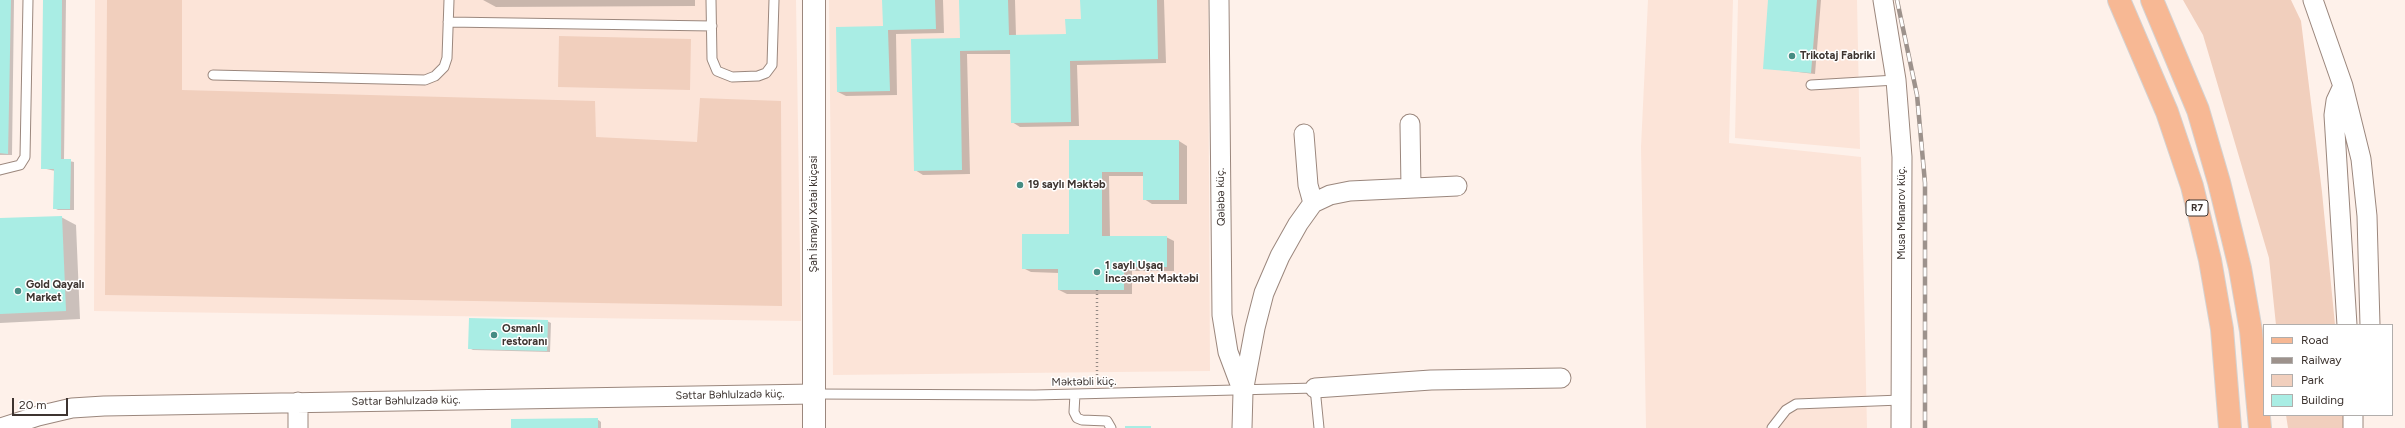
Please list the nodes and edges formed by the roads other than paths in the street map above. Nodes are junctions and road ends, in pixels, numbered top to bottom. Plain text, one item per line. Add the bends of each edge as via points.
1 (28, 0) edge
2 (449, 0) edge
3 (711, 0) edge
4 (774, 0) edge
5 (814, 0) edge
6 (1219, 0) edge
7 (1883, 0) edge
8 (2119, 0) edge
9 (2152, 0) edge
10 (2313, 0) edge
11 (448, 22) junction
12 (712, 26) junction
13 (213, 75) dead end
14 (1896, 80) junction
15 (1811, 85) dead end
16 (2344, 86) junction
17 (1410, 124) dead end
18 (1304, 134) dead end
19 (0, 170) edge
20 (1457, 186) dead end
21 (1411, 188) junction
22 (1313, 203) junction
23 (2346, 324) edge
24 (2370, 324) edge
25 (1561, 378) dead end
26 (1315, 388) junction
27 (1242, 392) junction
28 (814, 394) junction
29 (1075, 394) junction
30 (1901, 400) junction
31 (298, 402) junction
32 (2353, 416) edge
33 (1, 428) edge
34 (298, 428) edge
35 (814, 428) edge
36 (1111, 428) edge
37 (1242, 428) edge
38 (1319, 428) edge
39 (1772, 428) edge
40 (1901, 428) edge
41 (2230, 428) edge
42 (2260, 428) edge
43 (2354, 428) edge

1 - 19 lane via 25,157 20,165 9,170
2 - 11 lane
3 - 12 lane
4 - 12 lane via 772,65 766,73 758,76 732,77 717,71 712,59
5 - 28 street, Şah İsmayıl Xətai küçəsi
6 - 27 street, Qələbə küç. via 1222,315 1228,352
7 - 14 street, Musa Manarov küç.
8 - 41 main road, R7 via 2167,112 2192,186 2210,260 2222,329
9 - 42 main road, R7 via 2198,110 2219,182 2240,268 2251,331
10 - 16 street
11 - 12 lane
11 - 13 lane via 447,58 444,67 435,76 425,80
14 - 15 lane
14 - 30 street, Musa Manarov küç. via 1902,157
16 - 23 street via 2336,101 2334,115
16 - 24 street via 2361,160 2366,209
17 - 21 street
18 - 22 street via 1308,185
20 - 21 street
21 - 22 street via 1350,191 1330,195
22 - 27 street via 1280,256 1264,293
25 - 26 street via 1431,380
26 - 27 lane, Məktəbli küç.
26 - 38 lane
27 - 29 lane, Məktəbli küç.
27 - 37 street
28 - 29 lane, Məktəbli küç.
28 - 31 street, Səttar Bəhlulzadə küç.
28 - 35 street, Şah İsmayıl Xətai küçəsi
29 - 36 lane via 1074,412 1077,418 1107,421
30 - 39 lane via 1796,404 1786,410
30 - 40 street, Musa Manarov küç.
31 - 33 street, Səttar Bəhlulzadə küç. via 72,408
31 - 34 street
32 - 43 street

